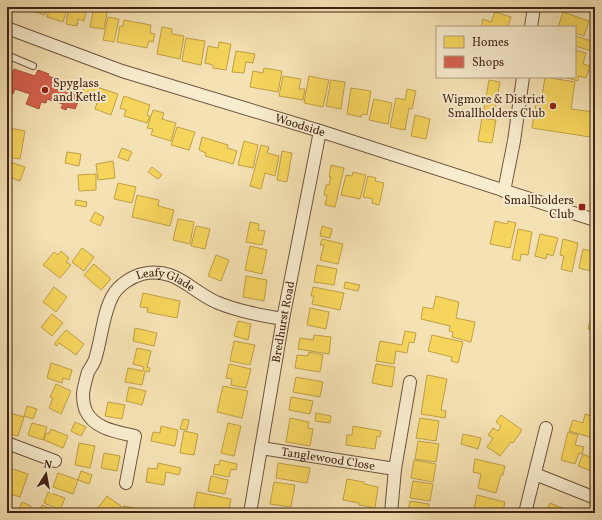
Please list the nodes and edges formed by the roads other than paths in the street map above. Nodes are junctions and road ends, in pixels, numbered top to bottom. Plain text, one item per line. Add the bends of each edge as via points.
1 (534, 7) edge
2 (531, 26) edge
3 (7, 28) edge
4 (7, 55) edge
5 (33, 66) dead end
6 (523, 78) edge
7 (320, 131) junction
8 (504, 191) junction
9 (595, 220) edge
10 (283, 319) junction
11 (410, 382) dead end
12 (546, 428) dead end
13 (7, 443) edge
14 (261, 448) junction
15 (55, 461) dead end
16 (396, 469) junction
17 (535, 474) junction
18 (126, 483) dead end
19 (595, 498) edge
20 (250, 513) edge
21 (391, 513) edge
22 (525, 513) edge

1 - 2 street
3 - 7 street, Woodside via 122,71
4 - 5 lane
6 - 8 street
7 - 8 street, Woodside
7 - 10 street, Bredhurst Road
8 - 9 street, Woodside
10 - 14 street, Bredhurst Road
10 - 18 street, Leafy Glade via 233,308 204,296 184,281 155,272 134,276 119,288 108,307 96,358 88,372 83,404 96,424 135,436
11 - 16 street
12 - 17 street
13 - 15 street
14 - 16 street, Tanglewood Close
14 - 20 street, Bredhurst Road
16 - 21 street
17 - 19 street
17 - 22 street

